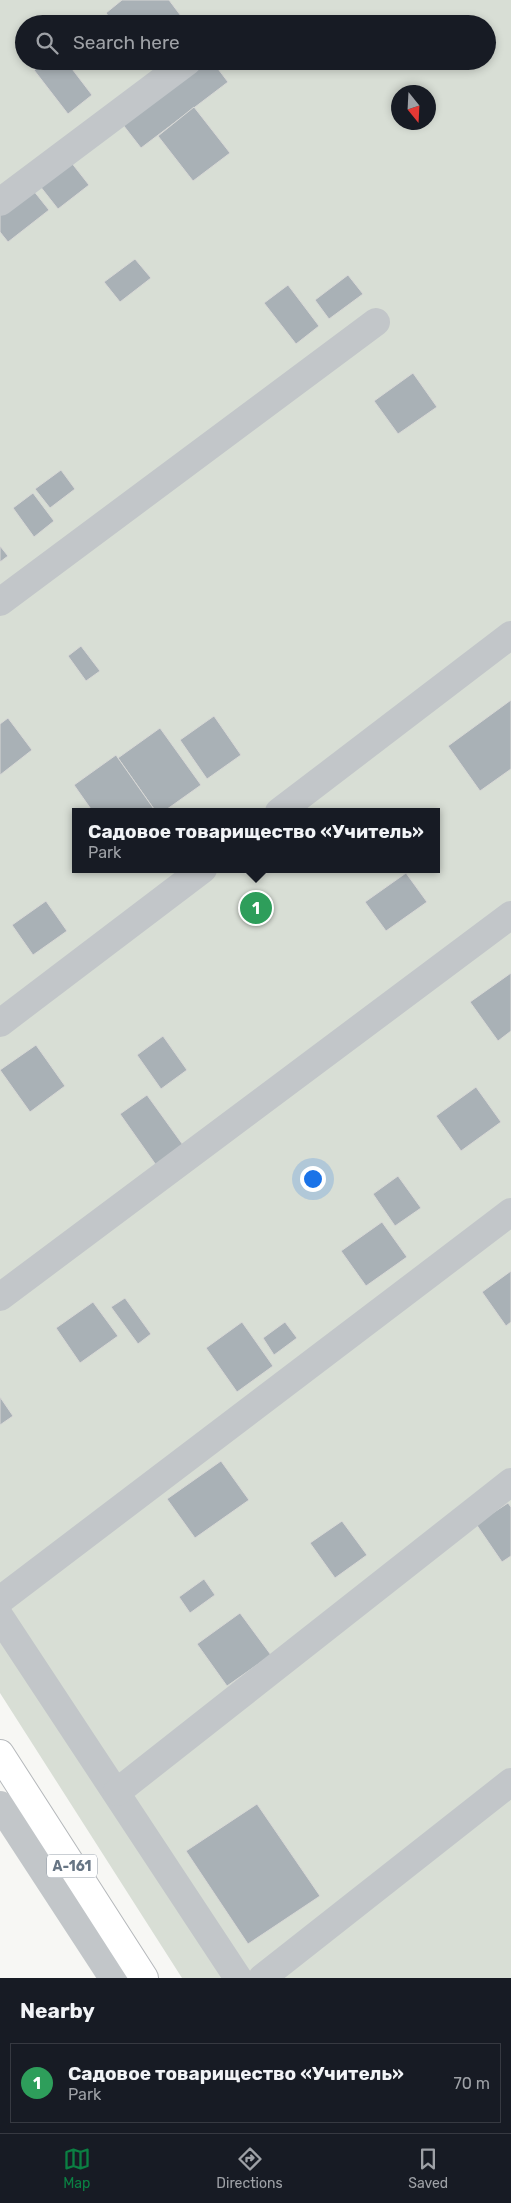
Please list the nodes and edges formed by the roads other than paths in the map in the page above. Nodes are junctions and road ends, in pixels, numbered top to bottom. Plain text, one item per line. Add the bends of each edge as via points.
1 (176, 70) edge
2 (0, 202) edge
3 (376, 322) dead end
4 (0, 602) edge
5 (511, 636) edge
6 (284, 808) edge
7 (198, 873) edge
8 (511, 915) edge
9 (0, 1023) edge
10 (511, 1212) edge
11 (0, 1297) edge
12 (511, 1482) edge
13 (0, 1600) edge
14 (0, 1617) edge
15 (0, 1754) edge
16 (511, 1782) edge
17 (117, 1792) junction
18 (0, 1805) edge
19 (113, 1978) edge
20 (144, 1978) edge
21 (238, 1978) edge
22 (262, 1978) edge

1 - 2 street
3 - 4 street
5 - 6 street
7 - 9 street
8 - 11 street
10 - 13 street
12 - 17 street
14 - 17 street
15 - 20 highway, А-161
16 - 22 street
17 - 21 street
18 - 19 street

